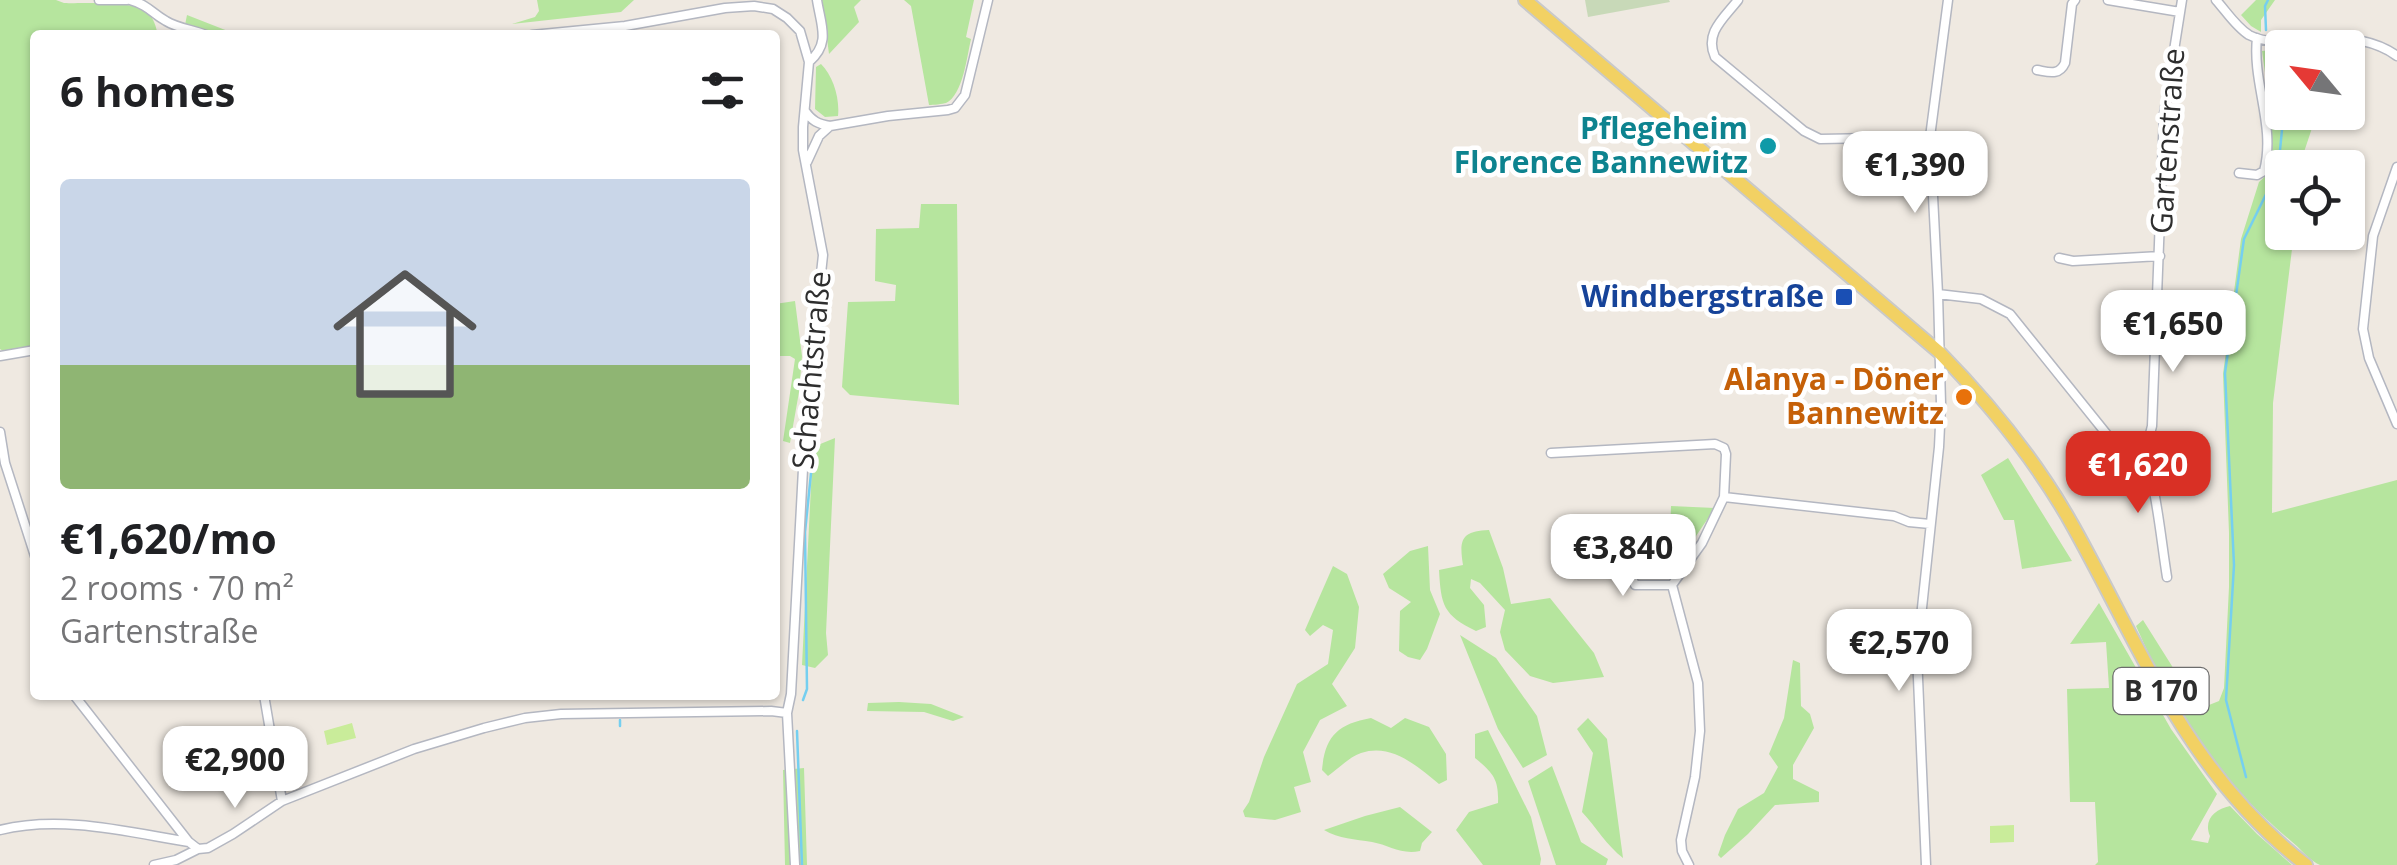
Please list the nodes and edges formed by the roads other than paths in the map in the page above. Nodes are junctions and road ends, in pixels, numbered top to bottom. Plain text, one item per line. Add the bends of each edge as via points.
1 (99, 0) edge
2 (128, 0) edge
3 (817, 0) edge
4 (988, 0) edge
5 (1524, 0) edge
6 (1738, 0) edge
7 (1948, 0) edge
8 (2075, 0) edge
9 (2108, 0) edge
10 (2182, 0) edge
11 (2216, 0) edge
12 (739, 3) edge
13 (2180, 12) junction
14 (169, 24) junction
15 (168, 30) edge
16 (195, 30) edge
17 (584, 30) edge
18 (2257, 38) junction
19 (2397, 56) edge
20 (808, 62) junction
21 (2037, 70) dead end
22 (806, 111) junction
23 (830, 126) junction
24 (1930, 136) junction
25 (806, 162) junction
26 (2397, 167) edge
27 (2239, 173) dead end
28 (2160, 256) junction
29 (2059, 258) dead end
30 (1938, 294) junction
31 (30, 351) edge
32 (1940, 352) junction
33 (0, 356) edge
34 (2397, 424) edge
35 (0, 432) edge
36 (2140, 446) junction
37 (1551, 453) dead end
38 (1724, 498) junction
39 (1930, 524) junction
40 (30, 540) edge
41 (1602, 547) dead end
42 (2167, 577) dead end
43 (1672, 585) junction
44 (78, 700) edge
45 (265, 700) edge
46 (787, 713) junction
47 (282, 801) junction
48 (0, 830) edge
49 (190, 842) junction
50 (198, 849) junction
51 (154, 865) edge
52 (795, 865) edge
53 (1689, 865) edge
54 (1926, 865) edge
55 (2306, 865) edge

1 - 2 street
2 - 14 street
3 - 20 street via 824,40
4 - 23 street via 960,102 948,110
5 - 32 main road, B 170
6 - 24 street via 1710,35 1715,57 1804,131 1820,140
7 - 24 street
8 - 21 street via 2062,70
9 - 13 street, Gartenstraße
10 - 13 street, Gartenstraße
11 - 18 street
12 - 17 street
12 - 20 street via 787,18 800,31
13 - 28 street, Gartenstraße via 2164,114
14 - 15 street
14 - 16 street
18 - 19 street via 2358,40
18 - 27 street via 2267,160 2257,175
20 - 22 street, Schachtstraße
22 - 23 street
22 - 25 street, Schachtstraße
23 - 25 street
24 - 30 street
25 - 46 street, Schachtstraße via 823,255
26 - 34 street via 2373,236 2363,329
28 - 29 street
28 - 36 street, Gartenstraße via 2152,426
30 - 32 street
30 - 36 street via 1981,299 2010,314 2109,438
31 - 33 street
32 - 39 street
32 - 55 main road, B 170 via 2002,421 2072,524 2206,764 2274,841
35 - 40 street
36 - 42 street
37 - 38 street via 1715,444 1726,454
38 - 39 street
38 - 43 street
39 - 54 street via 1917,655
41 - 43 street via 1628,568 1636,585
43 - 53 street via 1698,683 1697,761 1681,840
44 - 49 street
45 - 47 street
46 - 47 street via 525,718 432,743
46 - 52 street, Schachtstraße
47 - 50 street
48 - 49 street via 62,823
49 - 50 street
50 - 51 street

